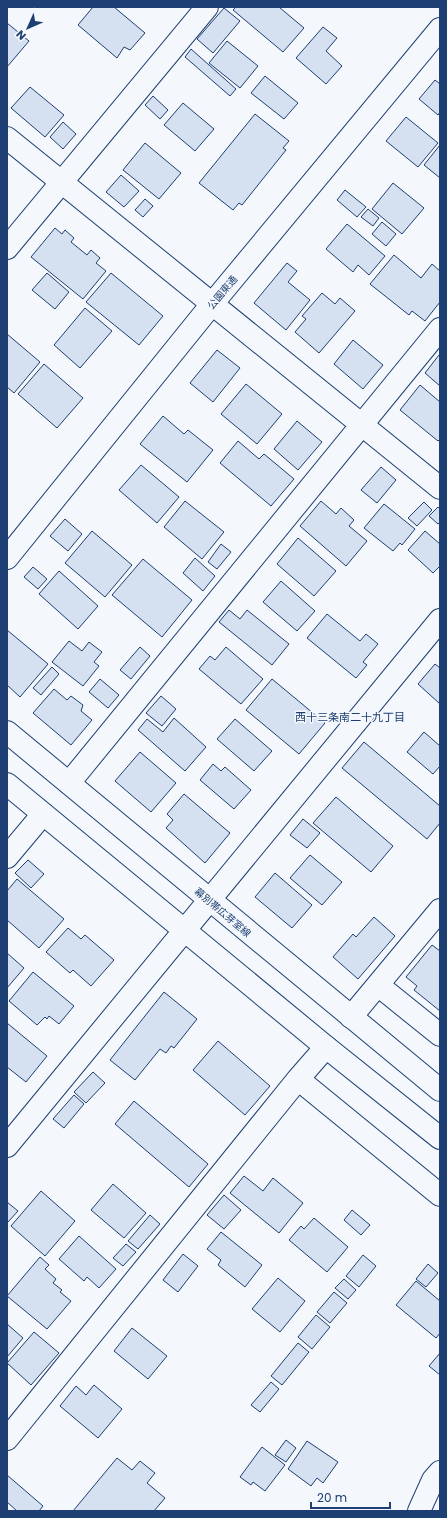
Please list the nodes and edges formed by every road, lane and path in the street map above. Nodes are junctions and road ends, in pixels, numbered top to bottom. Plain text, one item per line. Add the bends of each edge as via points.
1 (207, 7) edge
2 (440, 29) edge
3 (7, 138) edge
4 (60, 182) junction
5 (7, 248) edge
6 (212, 304) junction
7 (440, 329) edge
8 (362, 425) junction
9 (440, 488) edge
10 (7, 558) edge
11 (440, 620) edge
12 (7, 732) edge
13 (69, 783) junction
14 (7, 784) edge
15 (42, 814) junction
16 (7, 858) edge
17 (208, 900) junction
18 (440, 910) edge
19 (183, 930) junction
20 (378, 985) junction
21 (351, 1017) junction
22 (440, 1035) edge
23 (326, 1047) junction
24 (298, 1079) junction
25 (440, 1090) edge
26 (440, 1138) edge
27 (7, 1146) edge
28 (440, 1195) edge
29 (7, 1439) edge
30 (440, 1472) edge
31 (419, 1511) edge

1 - 4 street
2 - 6 street, 公園東通
3 - 4 street
4 - 5 street
4 - 6 street
6 - 8 street
6 - 10 street, 公園東通
7 - 8 street
8 - 9 street
8 - 13 street
11 - 17 street
12 - 13 street, 幕別帯広芽室線
13 - 17 street, 幕別帯広芽室線
14 - 15 street
15 - 16 street
15 - 19 street
17 - 19 street
17 - 21 street, 幕別帯広芽室線
18 - 20 street
19 - 23 street
19 - 27 street
20 - 21 street
20 - 22 street
21 - 25 street, 幕別帯広芽室線
23 - 24 street
23 - 26 street
24 - 28 street
24 - 29 street
30 - 31 street via 433,1480

